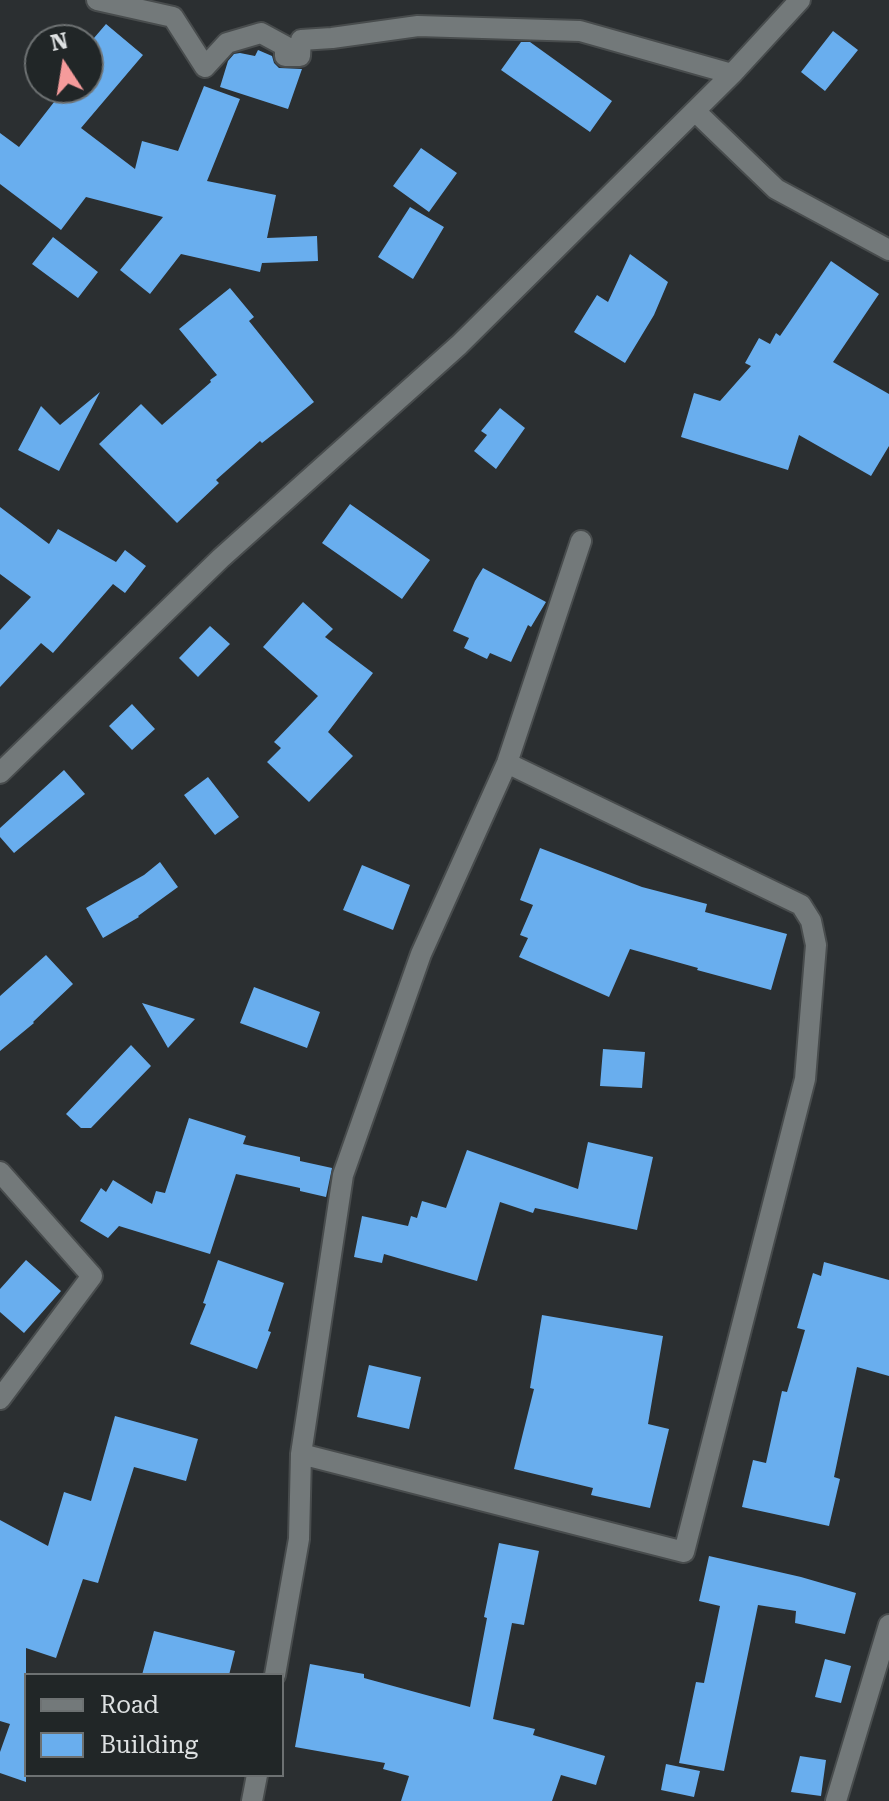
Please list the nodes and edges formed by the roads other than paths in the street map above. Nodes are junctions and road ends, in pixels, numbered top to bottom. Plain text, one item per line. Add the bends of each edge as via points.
1 (97, 0) edge
2 (800, 0) edge
3 (732, 74) junction
4 (695, 111) junction
5 (889, 250) edge
6 (581, 541) dead end
7 (507, 763) junction
8 (0, 773) edge
9 (0, 1172) edge
10 (0, 1399) edge
11 (301, 1454) junction
12 (889, 1625) edge
13 (275, 1673) edge
14 (257, 1777) edge
15 (252, 1801) edge
16 (836, 1801) edge

1 - 3 street via 173,17 205,67 227,43 261,33 285,46 285,56 300,56 301,40 418,26 580,31
2 - 3 street
3 - 4 street
4 - 5 street via 776,189
4 - 8 street via 459,345 221,558
6 - 7 street
7 - 11 street via 421,954 343,1175
7 - 11 street via 801,905 811,921 816,945 805,1079 684,1552
9 - 10 street via 92,1276
11 - 13 street via 299,1539
12 - 16 street
14 - 15 street

